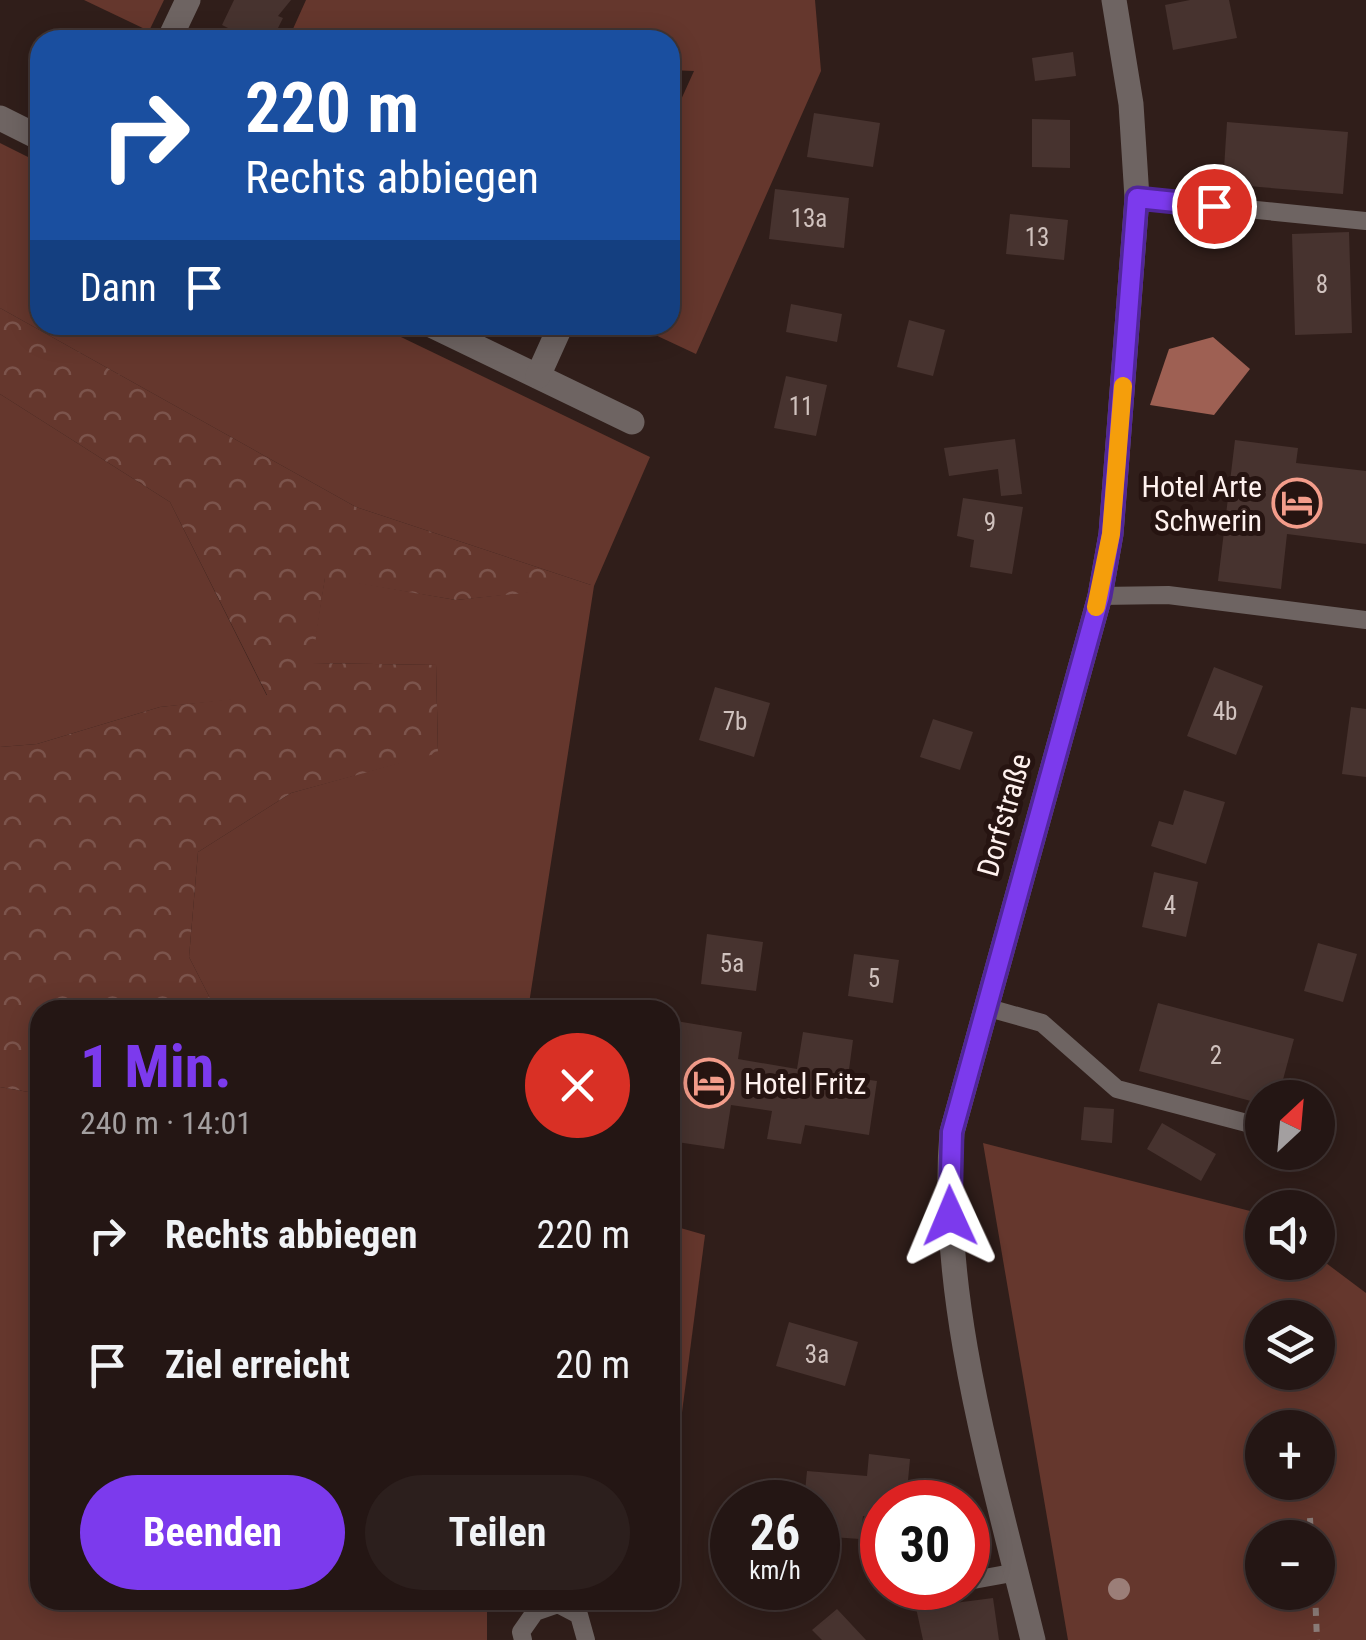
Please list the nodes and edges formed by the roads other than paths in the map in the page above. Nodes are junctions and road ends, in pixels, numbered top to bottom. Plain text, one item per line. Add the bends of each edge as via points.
1 (188, 0) edge
2 (1114, 0) edge
3 (174, 30) edge
4 (0, 118) edge
5 (30, 133) edge
6 (1137, 198) junction
7 (1366, 220) edge
8 (452, 335) edge
9 (556, 335) edge
10 (538, 376) junction
11 (632, 422) dead end
12 (1100, 596) junction
13 (1366, 620) edge
14 (984, 1007) junction
15 (1245, 1123) edge
16 (1017, 1572) junction
17 (990, 1577) edge
18 (541, 1610) edge
19 (568, 1610) edge
20 (523, 1640) edge
21 (586, 1640) edge
22 (1033, 1640) edge

1 - 3 street
2 - 6 street, Dorfstraße
4 - 5 street
6 - 7 lane
6 - 12 street, Dorfstraße via 1111,534
8 - 10 street
9 - 10 street
10 - 11 street
12 - 13 lane via 1182,597
12 - 14 street, Dorfstraße
14 - 15 lane via 1042,1024 1118,1089
14 - 16 street, Dorfstraße via 952,1132 952,1252
16 - 17 lane
16 - 22 street, Dorfstraße
18 - 20 lane
19 - 21 lane via 578,1616

